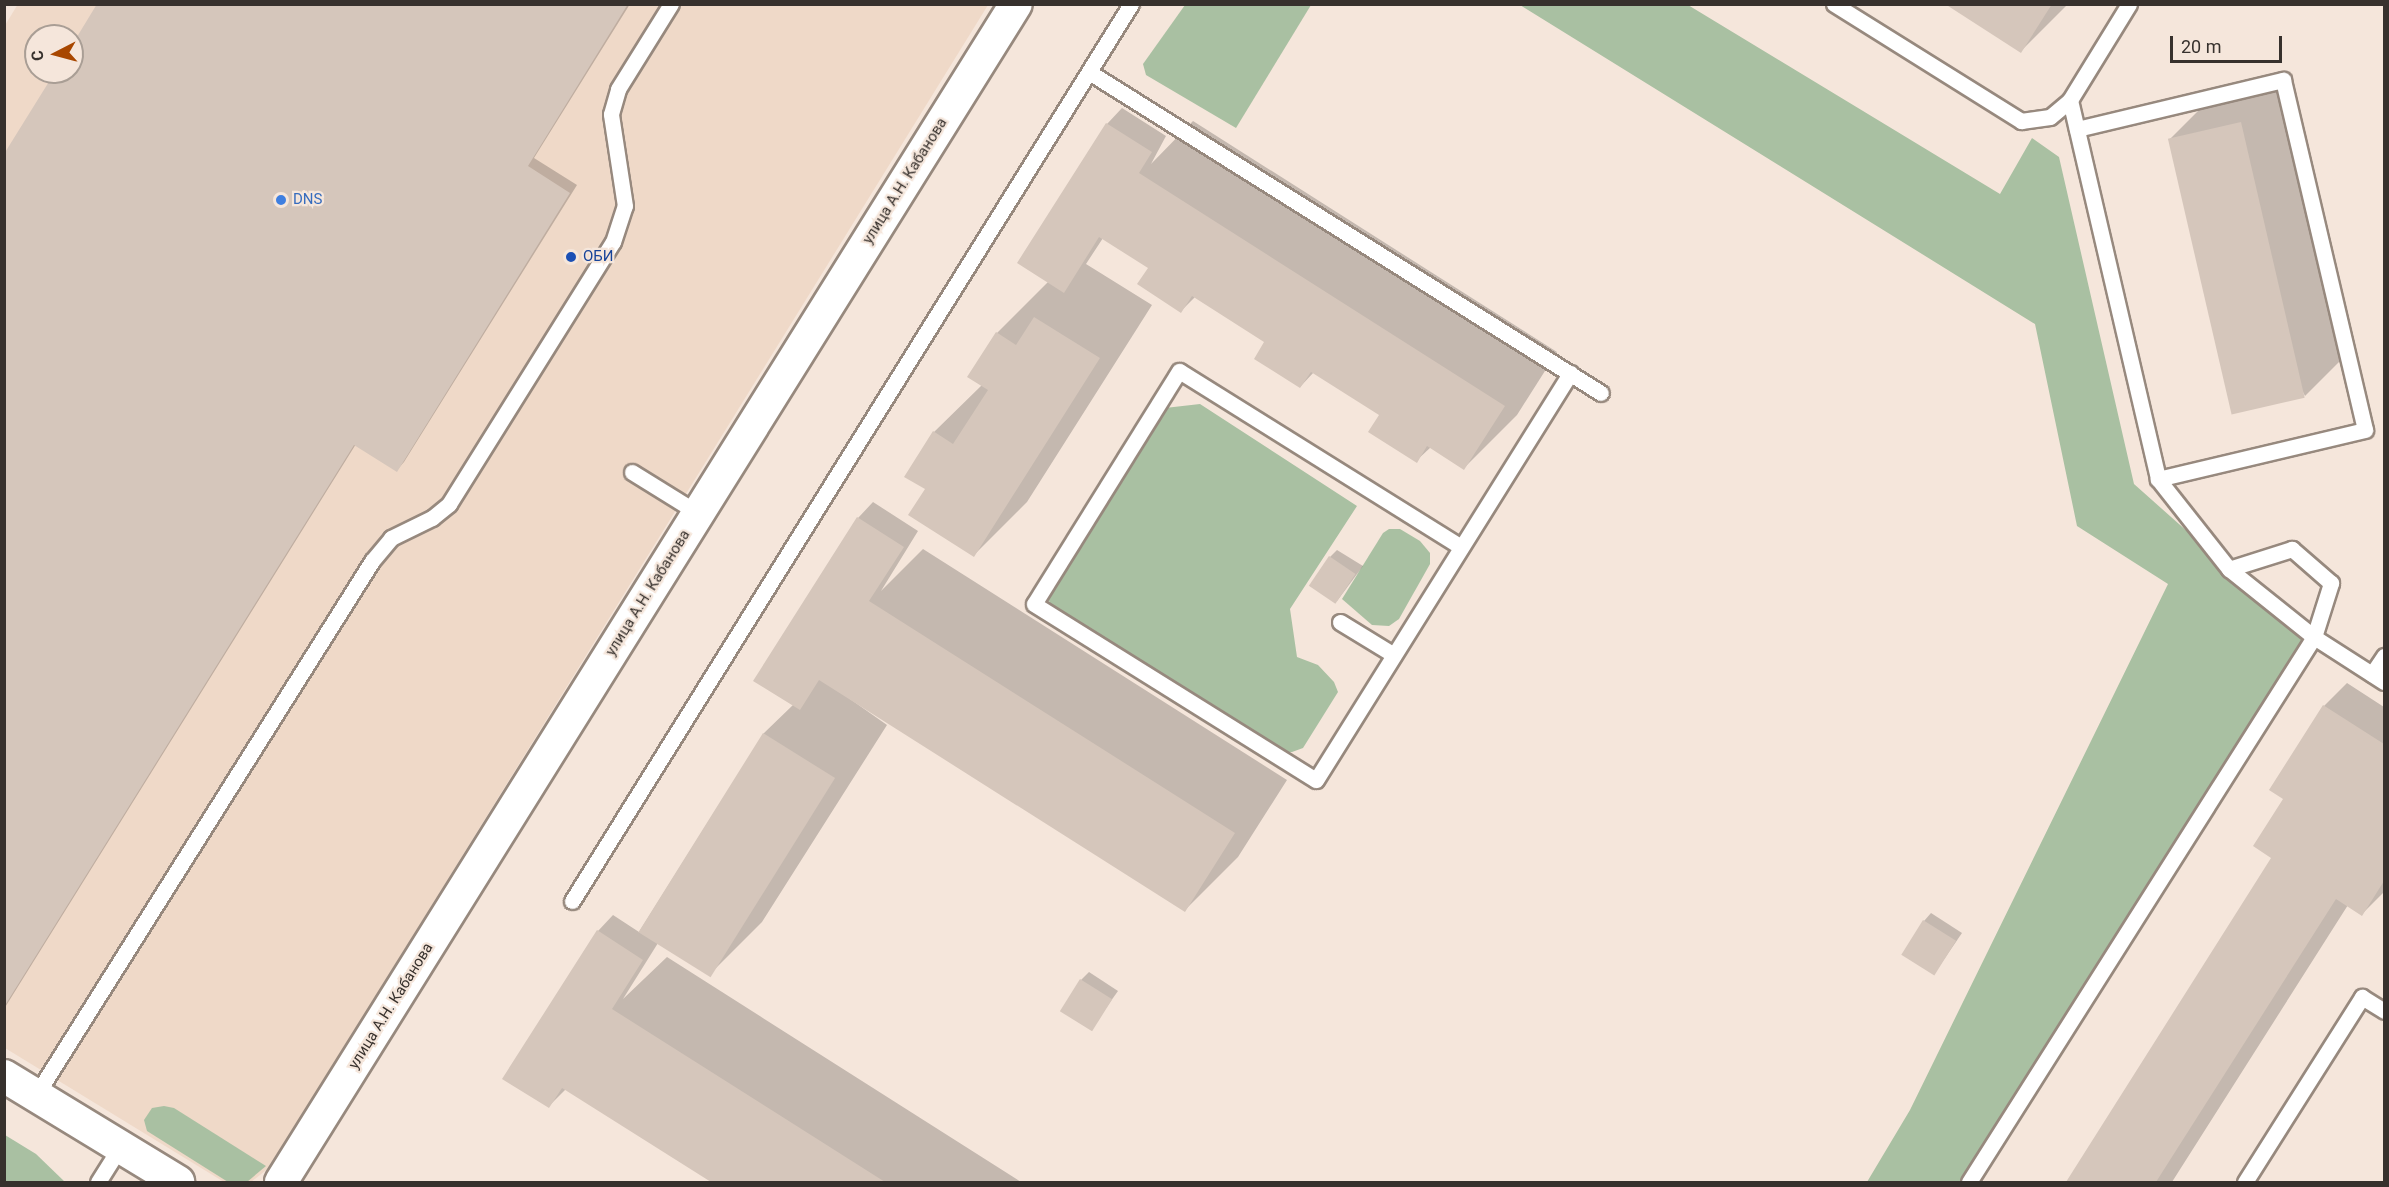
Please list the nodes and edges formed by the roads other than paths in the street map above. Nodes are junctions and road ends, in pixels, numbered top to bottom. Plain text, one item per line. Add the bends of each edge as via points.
1 (671, 4) edge
2 (1016, 4) edge
3 (1131, 4) edge
4 (1834, 4) edge
5 (2129, 4) edge
6 (1089, 72) junction
7 (2070, 100) junction
8 (2077, 129) junction
9 (1570, 373) junction
10 (1601, 393) dead end
11 (632, 472) dead end
12 (2158, 479) junction
13 (698, 513) junction
14 (1461, 547) junction
15 (2229, 569) junction
16 (1340, 622) dead end
17 (2314, 637) junction
18 (1394, 655) junction
19 (2385, 656) edge
20 (2378, 678) edge
21 (572, 901) dead end
22 (2385, 1011) edge
23 (4, 1076) edge
24 (36, 1095) junction
25 (120, 1147) junction
26 (159, 1178) edge
27 (98, 1182) edge
28 (281, 1182) edge
29 (1969, 1182) edge
30 (2245, 1182) edge

1 - 24 lane via 618,89 611,114 625,206 613,242 449,504 432,518 391,538 372,561
2 - 13 street, улица А.Н. Кабанова
3 - 6 lane
4 - 7 lane via 2020,121 2050,117
5 - 7 lane
6 - 9 lane
6 - 21 lane
7 - 8 lane
8 - 12 lane
8 - 12 lane via 2283,80 2365,430
9 - 10 lane
9 - 14 lane
11 - 13 lane
12 - 15 lane
13 - 28 street, улица А.Н. Кабанова
14 - 18 lane
14 - 18 lane via 1179,370 1034,604 1316,780
15 - 17 lane
15 - 17 lane via 2292,549 2331,583
16 - 18 lane
17 - 20 lane
17 - 29 lane
19 - 20 lane
22 - 30 lane via 2362,997
23 - 24 street
24 - 25 street
25 - 26 street
25 - 27 lane

